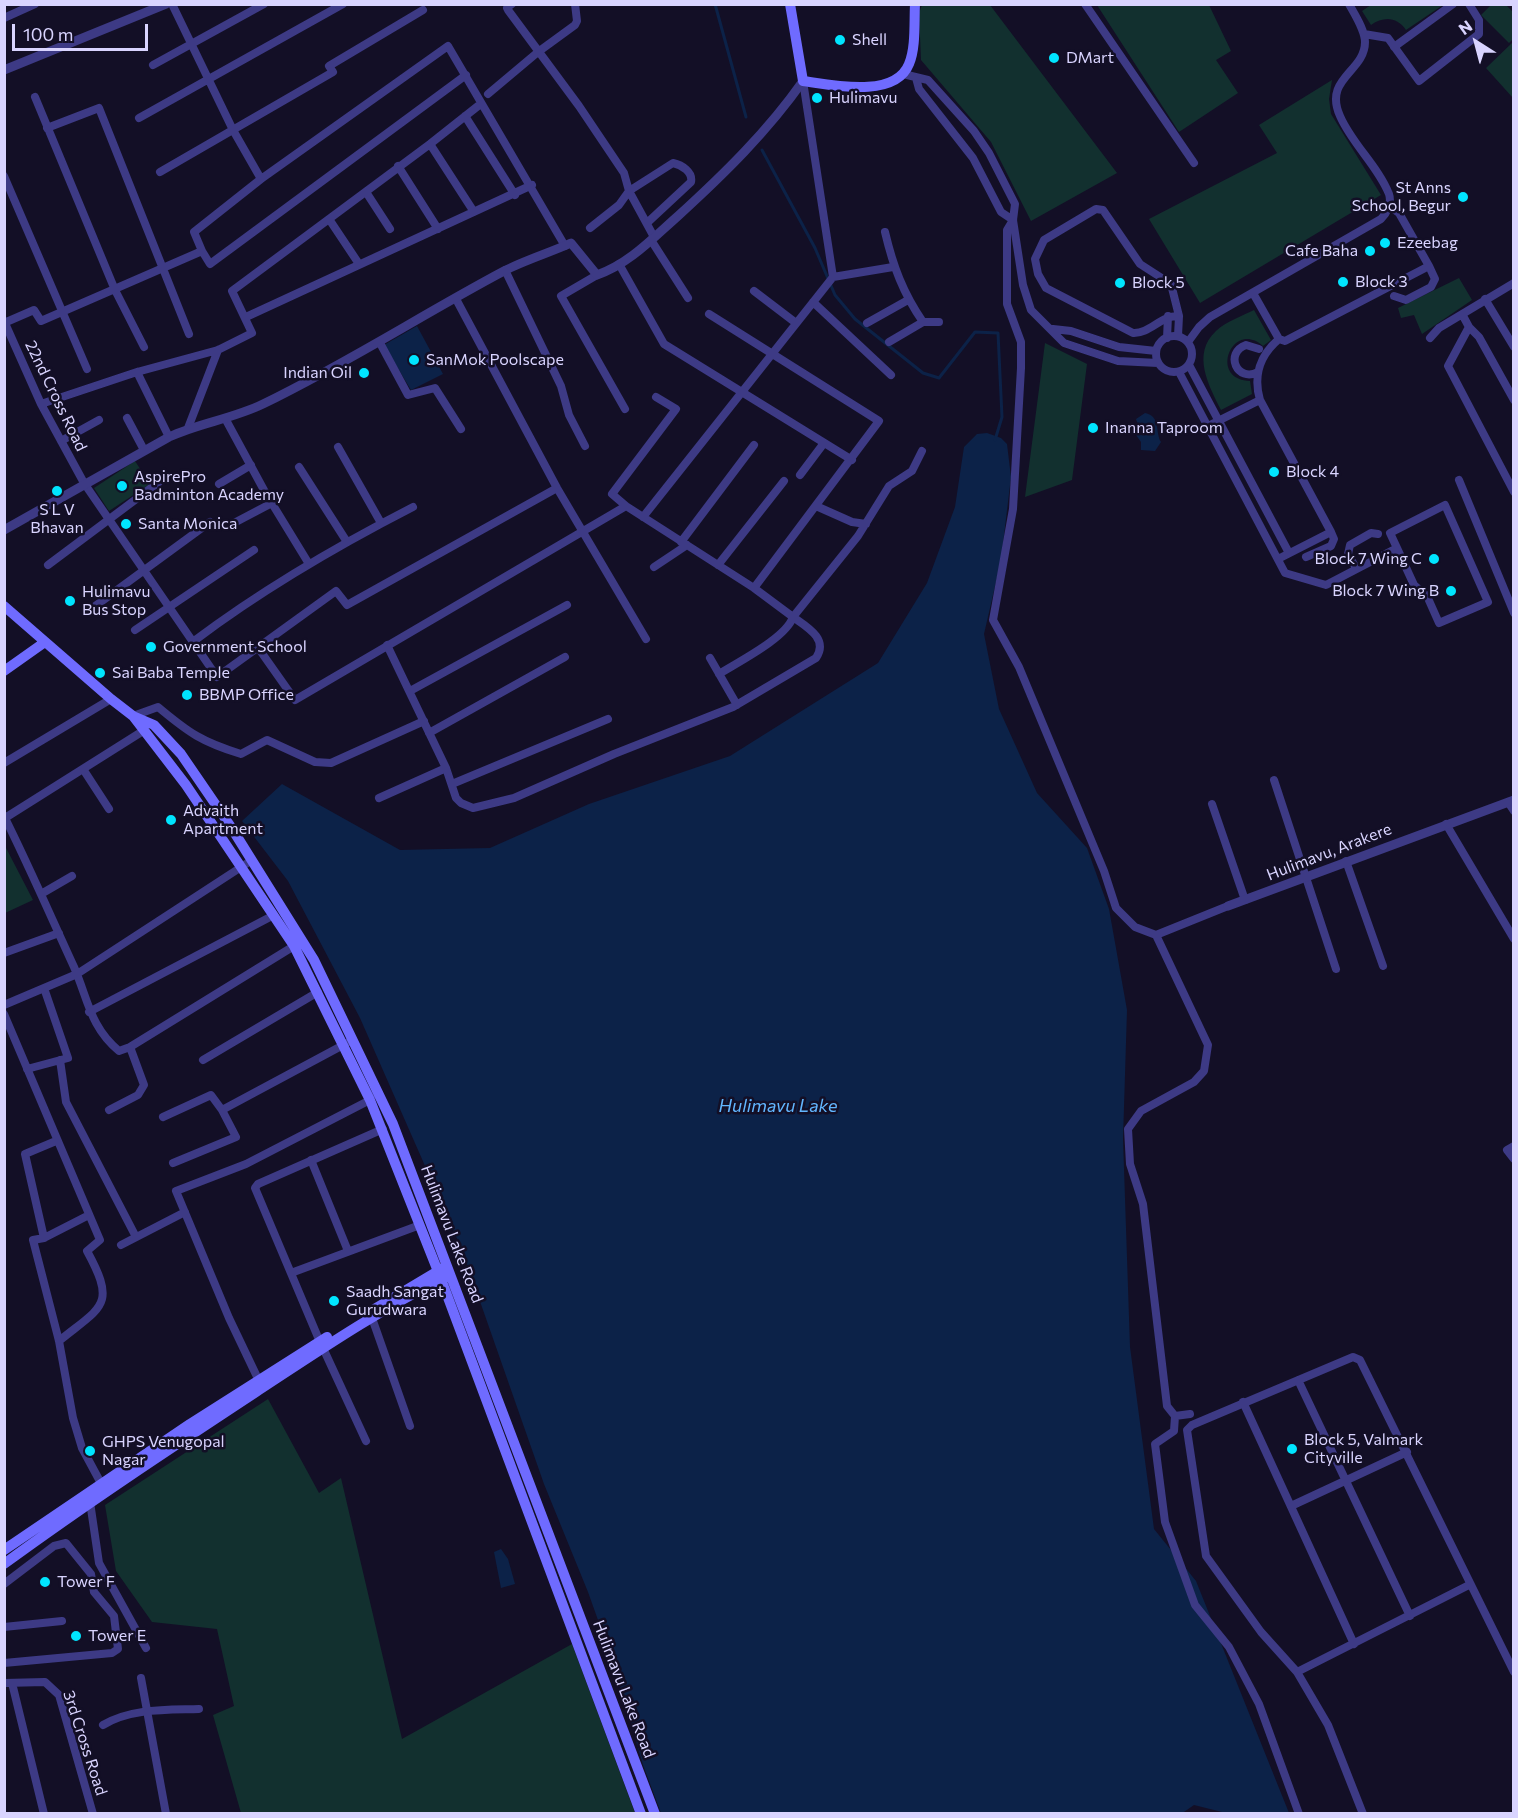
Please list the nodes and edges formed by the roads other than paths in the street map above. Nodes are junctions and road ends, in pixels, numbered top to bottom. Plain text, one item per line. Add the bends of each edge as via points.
1 (35, 4) edge
2 (166, 4) edge
3 (172, 4) edge
4 (264, 4) edge
5 (342, 4) edge
6 (512, 4) edge
7 (575, 4) edge
8 (790, 4) edge
9 (915, 4) edge
10 (1085, 4) edge
11 (1453, 4) edge
12 (1468, 4) edge
13 (1351, 5) edge
14 (423, 10) dead end
15 (4, 18) edge
16 (1364, 34) junction
17 (192, 45) junction
18 (1395, 47) junction
19 (538, 52) junction
20 (153, 65) dead end
21 (4, 70) edge
22 (903, 74) junction
23 (466, 75) junction
24 (208, 78) junction
25 (916, 78) junction
26 (803, 81) junction
27 (488, 94) dead end
28 (35, 97) dead end
29 (478, 106) dead end
30 (465, 117) junction
31 (139, 118) dead end
32 (47, 128) junction
33 (232, 130) junction
34 (430, 144) junction
35 (1194, 163) dead end
36 (398, 166) junction
37 (160, 172) dead end
38 (4, 176) edge
39 (261, 180) junction
40 (532, 185) junction
41 (629, 191) junction
42 (366, 192) junction
43 (515, 195) junction
44 (1389, 206) junction
45 (474, 212) junction
46 (329, 219) junction
47 (1013, 220) junction
48 (647, 223) junction
49 (590, 228) dead end
50 (390, 229) dead end
51 (438, 230) junction
52 (885, 232) dead end
53 (653, 238) junction
54 (565, 246) junction
55 (202, 250) junction
56 (358, 264) junction
57 (619, 264) junction
58 (1429, 266) junction
59 (893, 267) junction
60 (162, 269) junction
61 (505, 270) junction
62 (597, 275) junction
63 (833, 278) junction
64 (1514, 283) edge
65 (115, 291) junction
66 (754, 291) dead end
67 (1253, 293) junction
68 (1394, 296) dead end
69 (688, 298) dead end
70 (456, 299) junction
71 (1485, 299) junction
72 (908, 300) junction
73 (813, 302) junction
74 (62, 313) junction
75 (709, 314) dead end
76 (1462, 314) junction
77 (1168, 316) junction
78 (1179, 316) junction
79 (246, 317) junction
80 (5, 322) edge
81 (923, 322) junction
82 (939, 322) dead end
83 (796, 323) junction
84 (867, 323) dead end
85 (1469, 327) junction
86 (1053, 329) junction
87 (189, 334) dead end
88 (1178, 336) junction
89 (1167, 338) junction
90 (1430, 338) dead end
91 (1279, 339) junction
92 (889, 342) dead end
93 (1188, 342) junction
94 (380, 343) junction
95 (144, 347) dead end
96 (1514, 347) edge
97 (1259, 349) dead end
98 (218, 350) junction
99 (1156, 351) junction
100 (773, 354) junction
101 (1158, 363) junction
102 (1189, 365) junction
103 (87, 369) dead end
104 (137, 372) junction
105 (1179, 372) junction
106 (1258, 372) junction
107 (891, 375) dead end
108 (743, 393) junction
109 (656, 397) dead end
110 (1260, 400) junction
111 (1514, 400) edge
112 (41, 404) junction
113 (625, 409) dead end
114 (127, 418) dead end
115 (99, 420) dead end
116 (226, 420) junction
117 (1219, 421) junction
118 (1208, 426) junction
119 (188, 428) junction
120 (461, 429) dead end
121 (168, 437) junction
122 (61, 441) junction
123 (824, 443) junction
124 (754, 445) dead end
125 (585, 446) dead end
126 (338, 447) dead end
127 (144, 450) junction
128 (922, 451) dead end
129 (852, 460) junction
130 (251, 465) junction
131 (299, 467) dead end
132 (800, 475) dead end
133 (1460, 480) dead end
134 (784, 481) dead end
135 (159, 482) dead end
136 (84, 483) junction
137 (219, 484) dead end
138 (557, 488) junction
139 (1514, 492) edge
140 (272, 503) junction
141 (626, 506) junction
142 (413, 507) dead end
143 (816, 507) junction
144 (643, 517) junction
145 (107, 520) junction
146 (210, 522) dead end
147 (381, 523) junction
148 (234, 524) dead end
149 (866, 524) junction
150 (4, 530) edge
151 (581, 530) junction
152 (1331, 532) junction
153 (1378, 534) dead end
154 (347, 542) junction
155 (684, 543) junction
156 (1397, 548) junction
157 (254, 550) dead end
158 (1289, 554) junction
159 (1306, 557) dead end
160 (1278, 559) junction
161 (309, 564) junction
162 (48, 565) dead end
163 (718, 565) junction
164 (654, 567) dead end
165 (1356, 568) junction
166 (144, 571) junction
167 (754, 588) junction
168 (567, 605) dead end
169 (4, 606) edge
170 (169, 606) junction
171 (87, 612) dead end
172 (1514, 613) edge
173 (793, 617) junction
174 (135, 630) dead end
175 (646, 639) dead end
176 (194, 641) junction
177 (45, 642) junction
178 (387, 645) junction
179 (259, 649) junction
180 (565, 657) dead end
181 (710, 658) dead end
182 (4, 671) edge
183 (719, 674) junction
184 (410, 691) junction
185 (111, 699) junction
186 (737, 705) junction
187 (133, 716) junction
188 (608, 719) dead end
189 (423, 722) junction
190 (143, 731) junction
191 (429, 733) junction
192 (4, 763) edge
193 (446, 768) junction
194 (83, 769) junction
195 (1274, 780) dead end
196 (452, 784) junction
197 (379, 798) dead end
198 (1511, 801) edge
199 (1212, 804) dead end
200 (109, 809) dead end
201 (1514, 811) edge
202 (5, 817) edge
203 (1446, 824) junction
204 (252, 861) junction
205 (1346, 861) junction
206 (242, 867) junction
207 (72, 876) dead end
208 (1304, 877) junction
209 (41, 894) junction
210 (1245, 900) junction
211 (1228, 906) joint
212 (274, 915) junction
213 (58, 933) junction
214 (1156, 935) junction
215 (1514, 939) edge
216 (294, 946) junction
217 (4, 954) edge
218 (1383, 966) dead end
219 (1336, 969) dead end
220 (77, 974) junction
221 (44, 988) junction
222 (318, 992) junction
223 (4, 1005) edge
224 (89, 1012) junction
225 (4, 1014) edge
226 (349, 1042) junction
227 (130, 1047) junction
228 (60, 1060) junction
229 (203, 1060) dead end
230 (27, 1069) junction
231 (370, 1100) junction
232 (109, 1110) dead end
233 (222, 1110) junction
234 (163, 1117) dead end
235 (383, 1129) junction
236 (56, 1141) junction
237 (1514, 1146) edge
238 (1514, 1159) edge
239 (311, 1160) junction
240 (173, 1163) dead end
241 (185, 1212) junction
242 (89, 1215) junction
243 (420, 1225) junction
244 (136, 1237) junction
245 (44, 1238) junction
246 (121, 1245) dead end
247 (348, 1251) junction
248 (450, 1270) junction
249 (291, 1273) junction
250 (439, 1275) junction
251 (372, 1318) junction
252 (59, 1341) junction
253 (322, 1345) junction
254 (1298, 1380) junction
255 (260, 1384) junction
256 (1243, 1402) junction
257 (1190, 1414) dead end
258 (1175, 1416) junction
259 (410, 1426) dead end
260 (366, 1441) dead end
261 (1407, 1452) junction
262 (1346, 1481) junction
263 (104, 1487) junction
264 (90, 1502) junction
265 (1291, 1506) junction
266 (4, 1550) edge
267 (4, 1564) edge
268 (4, 1584) edge
269 (1469, 1585) junction
270 (1410, 1616) junction
271 (62, 1621) dead end
272 (4, 1627) edge
273 (1354, 1644) junction
274 (146, 1648) dead end
275 (4, 1663) edge
276 (1297, 1672) junction
277 (1514, 1672) edge
278 (141, 1678) dead end
279 (8, 1683) edge
280 (199, 1709) dead end
281 (147, 1711) junction
282 (103, 1725) dead end
283 (44, 1814) edge
284 (93, 1814) edge
285 (166, 1814) edge
286 (641, 1814) edge
287 (655, 1814) edge
288 (1299, 1814) edge
289 (1363, 1814) edge

1 - 15 street
2 - 21 street
3 - 17 street
4 - 17 street
5 - 24 street
6 - 19 street via 508,10
7 - 19 street via 577,23
8 - 26 main road
9 - 22 main road via 910,63
10 - 35 street
11 - 18 street
12 - 18 street via 1479,20 1479,34 1419,81
13 - 16 street
14 - 33 street via 329,66 333,72
16 - 18 street via 1388,38
16 - 44 street via 1364,51 1341,80 1336,104 1389,194
17 - 20 street
17 - 24 street
19 - 27 street
19 - 41 street via 624,173
22 - 25 street
22 - 26 main road via 892,82 859,88
23 - 39 street via 448,46
23 - 40 street
23 - 55 street via 210,264
24 - 31 street
24 - 33 street
25 - 47 street via 925,98 974,158 1001,212
25 - 47 street via 928,80 974,131 1015,204
26 - 53 street via 762,135
26 - 63 street
28 - 32 street
29 - 30 street
30 - 34 street
30 - 43 street
32 - 60 street via 99,108
32 - 65 street
33 - 37 street
33 - 39 street
34 - 36 street
34 - 45 street
36 - 42 street
36 - 51 street
38 - 74 street
39 - 55 street via 194,232
40 - 43 street
40 - 54 street
41 - 48 street
41 - 48 street via 673,163 691,176 691,182
41 - 49 street via 619,205
42 - 46 street
42 - 50 street
43 - 45 street
44 - 58 street via 1399,213
44 - 67 street via 1381,219
45 - 51 street
46 - 56 street
46 - 79 street via 232,291
47 - 86 street via 1031,310
47 - 214 street via 1007,230 1007,304 1021,342 1021,368 1013,509 993,620 1019,667 1116,908 1135,927
48 - 53 street
51 - 56 street
52 - 59 street
53 - 57 street
53 - 69 street
54 - 61 street
54 - 62 street via 571,243
55 - 60 street
56 - 79 street
57 - 62 street
57 - 108 street via 664,344
58 - 68 street via 1435,279 1431,287 1406,300
58 - 91 street via 1285,341
59 - 63 street
59 - 72 street
60 - 65 street
60 - 87 street
61 - 70 street
61 - 125 street
62 - 113 street via 561,296
63 - 73 street
64 - 71 street
65 - 74 street
65 - 95 street
66 - 83 street
67 - 91 street
67 - 93 street via 1204,322
70 - 94 street
70 - 138 street
71 - 76 street
71 - 96 street
72 - 81 street
72 - 84 street
73 - 83 street
73 - 107 street
74 - 80 street via 41,321 34,310
74 - 103 street
75 - 100 street
76 - 85 street
76 - 90 street
77 - 78 street
77 - 78 street via 1141,333 1125,330 1046,288 1036,267 1037,251 1044,240 1096,209 1103,210 1140,264 1171,284
77 - 89 street
78 - 88 street
79 - 98 street via 252,333
80 - 112 street, 22nd Cross Road
81 - 82 street
81 - 92 street
83 - 100 street
85 - 111 street via 1479,337
85 - 139 street via 1448,366
86 - 99 street via 1119,347
86 - 101 street via 1064,344 1087,352 1118,361
88 - 89 street
88 - 93 street
89 - 99 street
91 - 106 street via 1268,350
93 - 102 street via 1192,354
94 - 116 street
94 - 120 street via 408,395 435,388
97 - 106 street via 1246,345 1234,357 1241,373
98 - 104 street
98 - 119 street
99 - 101 street
100 - 108 street
100 - 129 street via 879,421
101 - 105 street via 1167,371
102 - 105 street
102 - 117 street
104 - 112 street
104 - 121 street
105 - 118 street
106 - 110 street
108 - 123 street
108 - 144 street
109 - 141 street via 676,409 612,494
110 - 117 street
110 - 152 street
112 - 122 street, 22nd Cross Road
114 - 127 street
115 - 122 street
116 - 119 street
116 - 130 street
117 - 118 street
117 - 158 street
118 - 160 street
119 - 121 street
121 - 127 street
122 - 136 street, 22nd Cross Road
123 - 129 street
123 - 132 street
124 - 155 street
126 - 147 street
127 - 136 street
128 - 149 street via 912,471 890,486
129 - 143 street
130 - 137 street
130 - 140 street
131 - 154 street
133 - 172 street
134 - 163 street
135 - 145 street
136 - 145 street, 22nd Cross Road
136 - 150 street
138 - 151 street
138 - 179 street via 347,605 336,591
140 - 148 street
140 - 161 street
141 - 144 street
141 - 151 street
142 - 147 street
143 - 149 street
143 - 167 street
144 - 155 street
145 - 162 street
145 - 166 street, 22nd Cross Road
146 - 166 street
147 - 154 street
149 - 173 street
151 - 175 street
151 - 178 street
152 - 158 street
152 - 159 street via 1331,546
153 - 165 street via 1371,533 1350,545 1348,554
154 - 161 street
155 - 163 street
155 - 164 street
156 - 156 street via 1390,532 1445,505 1488,602 1439,623 1427,596 1414,585
156 - 165 street
157 - 170 street
158 - 160 street
160 - 165 street via 1285,573 1326,585
161 - 176 street via 242,605
163 - 167 street
166 - 170 street, 22nd Cross Road
166 - 171 street
167 - 173 street
168 - 184 street
169 - 177 main road, Hulimavu Lake Road
170 - 174 street
170 - 176 street, 22nd Cross Road
173 - 183 street via 771,641
173 - 186 street via 813,632 821,651 816,658
176 - 179 street, 22nd Cross Road via 217,677
177 - 182 main road
177 - 185 main road, Hulimavu Lake Road
178 - 179 street via 295,700
178 - 184 street
180 - 191 street
181 - 183 street
183 - 186 street
184 - 189 street
185 - 187 main road, Hulimavu Lake Road
185 - 192 street
186 - 196 street via 490,805 473,808 461,803
187 - 189 street via 158,707 190,734 212,745 241,754 267,740 315,762 331,763
187 - 190 main road, Hulimavu Lake Road
187 - 204 main road, Hulimavu Lake Road via 154,725 181,754
188 - 196 street
189 - 191 street
190 - 194 street
190 - 206 main road, Hulimavu Lake Road via 162,750
191 - 193 street
193 - 196 street
193 - 197 street
194 - 200 street
194 - 202 street
195 - 208 street
198 - 201 street
198 - 203 street, Hulimavu, Arakere
199 - 210 street
202 - 209 street
203 - 205 street, Hulimavu, Arakere
203 - 215 street
204 - 206 street
204 - 226 main road, Hulimavu Lake Road via 314,960
205 - 208 street, Hulimavu, Arakere
205 - 218 street
206 - 212 main road, Hulimavu Lake Road
206 - 220 street
207 - 209 street
208 - 210 street, Hulimavu, Arakere
208 - 219 street
209 - 213 street
210 - 211 street, Hulimavu, Arakere
211 - 214 street, Hulimavu, Arakere
212 - 216 main road, Hulimavu Lake Road
212 - 224 street
213 - 217 street
213 - 220 street
214 - 258 street via 1208,1044 1204,1071 1194,1082 1141,1111 1127,1137 1130,1164 1143,1204 1167,1406
216 - 222 main road, Hulimavu Lake Road
216 - 227 street
220 - 221 street
220 - 224 street
221 - 223 street
221 - 228 street via 68,1058
222 - 226 main road, Hulimavu Lake Road
222 - 229 street
224 - 227 street via 109,1043 119,1051
225 - 230 street
226 - 231 main road, Hulimavu Lake Road
226 - 233 street
226 - 248 main road, Hulimavu Lake Road via 393,1124
227 - 232 street via 144,1085 138,1095
228 - 230 street
228 - 244 street via 66,1102
230 - 236 street
231 - 235 main road, Hulimavu Lake Road
231 - 241 street via 246,1164 176,1191
233 - 234 street via 211,1095
233 - 240 street via 236,1137
235 - 239 street
235 - 243 main road, Hulimavu Lake Road
236 - 242 street
236 - 245 street via 25,1154
237 - 238 street via 1507,1150
239 - 247 street
239 - 249 street via 255,1188
241 - 244 street
241 - 255 street
242 - 245 street
242 - 252 street via 100,1240 87,1251 102,1278 104,1299 98,1310
243 - 247 street
243 - 250 main road, Hulimavu Lake Road
244 - 246 street
245 - 252 street via 33,1240
247 - 249 street
248 - 250 main road
248 - 287 main road, Hulimavu Lake Road
249 - 253 street
250 - 251 main road
250 - 253 main road
250 - 286 main road, Hulimavu Lake Road
251 - 253 main road
251 - 259 street
252 - 263 street via 82,1448
253 - 255 main road
253 - 260 street
254 - 256 street
254 - 261 street via 1350,1357 1357,1358
254 - 262 street
255 - 263 main road
256 - 265 street
256 - 276 street via 1187,1430 1204,1550 1261,1632
257 - 258 street
258 - 288 street via 1174,1431 1155,1444 1165,1522 1195,1605 1229,1647 1259,1704
261 - 262 street
261 - 269 street
262 - 265 street
262 - 270 street
263 - 264 main road
263 - 266 main road
264 - 267 main road
264 - 274 street via 99,1563
265 - 273 street
268 - 275 street via 54,1546 66,1543 91,1574 94,1592 114,1616 119,1644 112,1653
269 - 270 street
269 - 277 street
270 - 273 street
271 - 272 street
273 - 276 street
276 - 289 street via 1328,1725
278 - 281 street
279 - 283 street
279 - 284 street, 3rd Cross Road via 45,1683 59,1695
280 - 281 street
281 - 282 street
281 - 285 street

